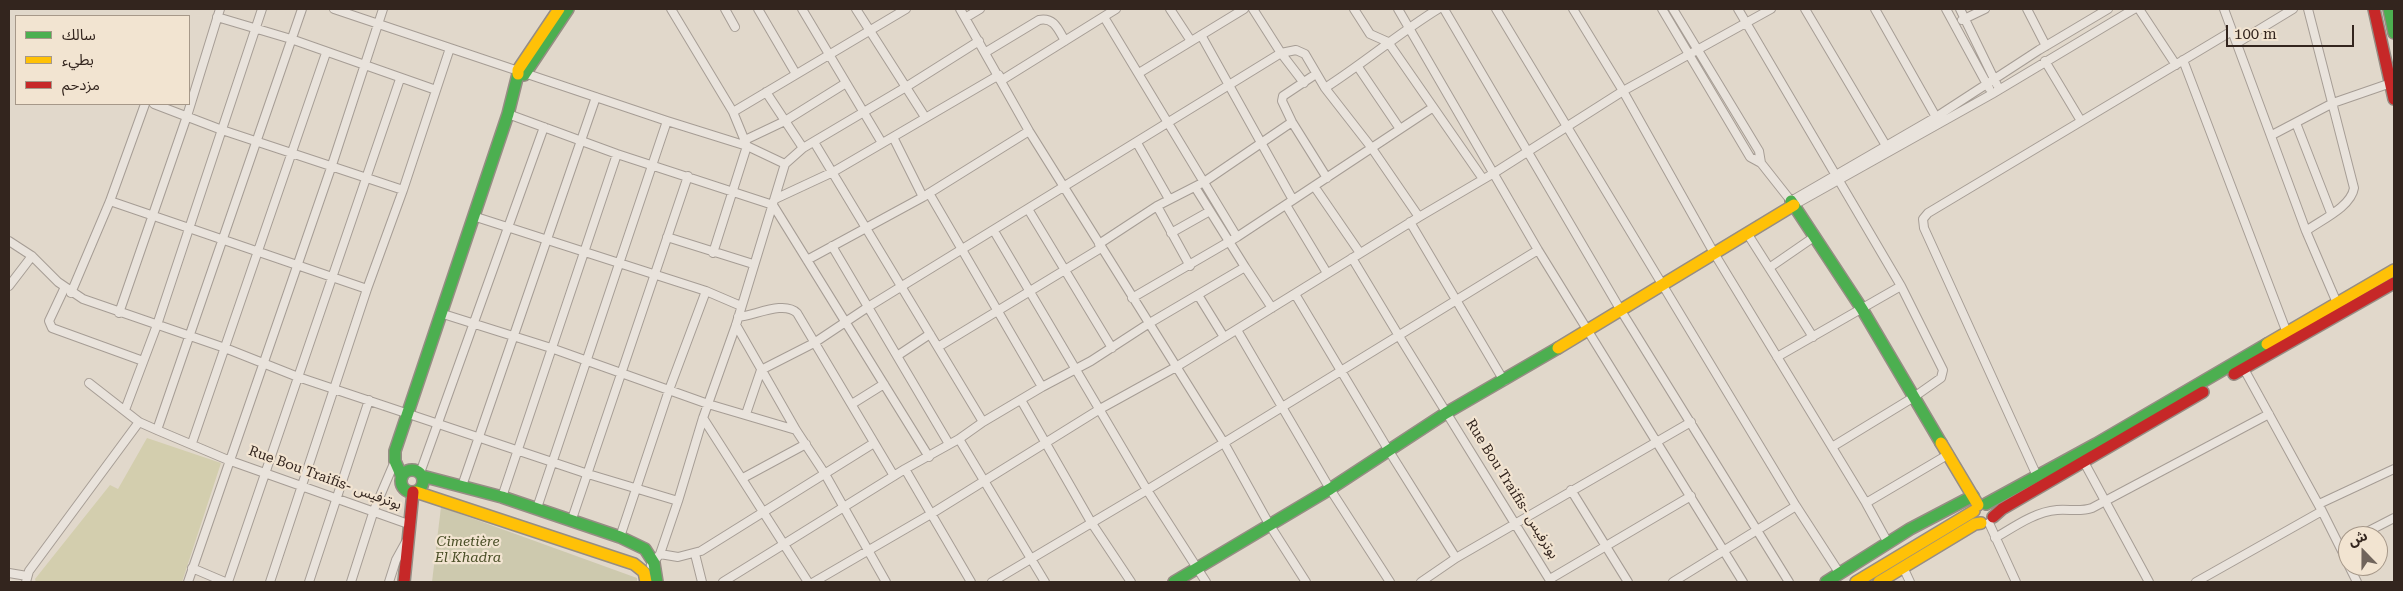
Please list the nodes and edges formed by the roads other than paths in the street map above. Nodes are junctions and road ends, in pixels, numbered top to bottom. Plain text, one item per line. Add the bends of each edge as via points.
1 (262, 9) edge
2 (302, 9) edge
3 (334, 9) edge
4 (383, 9) edge
5 (559, 9) edge
6 (568, 9) edge
7 (671, 9) edge
8 (725, 9) edge
9 (758, 9) edge
10 (802, 9) edge
11 (856, 9) edge
12 (906, 9) edge
13 (960, 9) edge
14 (980, 9) edge
15 (1116, 9) edge
16 (1170, 9) edge
17 (1244, 9) edge
18 (1252, 9) edge
19 (1354, 9) edge
20 (1398, 9) edge
21 (1438, 9) edge
22 (1444, 9) edge
23 (1496, 9) edge
24 (1573, 9) edge
25 (1662, 9) edge
26 (1674, 9) edge
27 (1738, 9) edge
28 (1771, 9) edge
29 (1805, 9) edge
30 (1875, 9) edge
31 (1946, 9) edge
32 (1960, 9) edge
33 (1985, 9) edge
34 (2027, 9) edge
35 (2106, 9) edge
36 (2134, 9) edge
37 (2139, 9) edge
38 (2224, 9) edge
39 (2294, 9) edge
40 (2308, 9) edge
41 (2374, 9) edge
42 (2389, 9) edge
43 (219, 13) edge
44 (1104, 17) junction
45 (965, 18) junction
46 (1965, 19) junction
47 (1746, 22) junction
48 (377, 24) junction
49 (1954, 24) junction
50 (735, 27) dead end
51 (1409, 27) junction
52 (255, 29) junction
53 (2232, 30) junction
54 (870, 31) junction
55 (2394, 33) edge
56 (1201, 35) junction
57 (291, 39) junction
58 (979, 40) junction
59 (1065, 41) junction
60 (1191, 41) junction
61 (1388, 42) junction
62 (2237, 43) junction
63 (2046, 46) junction
64 (450, 48) junction
65 (1696, 49) junction
66 (326, 52) junction
67 (986, 52) junction
68 (1281, 53) junction
69 (1688, 54) junction
70 (829, 55) junction
71 (2183, 60) junction
72 (2045, 61) junction
73 (2176, 65) junction
74 (364, 66) junction
75 (1358, 67) junction
76 (1139, 73) junction
77 (796, 74) junction
78 (1316, 74) junction
79 (520, 75) junction
80 (1001, 78) junction
81 (400, 79) junction
82 (846, 83) junction
83 (1304, 83) junction
84 (1991, 83) junction
85 (2391, 83) junction
86 (1228, 86) junction
87 (906, 87) junction
88 (1325, 88) junction
89 (436, 90) junction
90 (1623, 91) junction
91 (1996, 91) junction
92 (766, 92) junction
93 (596, 97) junction
94 (2394, 99) edge
95 (2333, 103) junction
96 (145, 105) edge
97 (157, 105) edge
98 (1432, 108) junction
99 (863, 111) junction
100 (733, 112) junction
101 (508, 114) junction
102 (187, 116) junction
103 (925, 117) junction
104 (1936, 117) junction
105 (785, 121) junction
106 (2081, 121) junction
107 (666, 122) junction
108 (1292, 122) junction
109 (1168, 123) junction
110 (2296, 123) junction
111 (1566, 126) junction
112 (544, 127) junction
113 (1400, 129) junction
114 (222, 130) junction
115 (1030, 131) junction
116 (2272, 134) junction
117 (893, 137) junction
118 (580, 140) junction
119 (257, 142) junction
120 (814, 142) junction
121 (746, 143) junction
122 (882, 143) junction
123 (1136, 143) junction
124 (1261, 143) junction
125 (1371, 147) junction
126 (803, 148) junction
127 (1887, 149) junction
128 (1528, 151) junction
129 (292, 152) junction
130 (617, 154) junction
131 (1761, 163) junction
132 (785, 164) junction
133 (332, 165) junction
134 (654, 165) junction
135 (834, 172) junction
136 (1494, 173) junction
137 (688, 176) junction
138 (366, 178) junction
139 (1327, 178) junction
140 (1838, 178) junction
141 (1483, 179) junction
142 (1204, 182) junction
143 (1064, 186) junction
144 (1314, 186) junction
145 (1195, 187) junction
146 (403, 190) junction
147 (732, 191) junction
148 (926, 195) junction
149 (1169, 199) junction
150 (1293, 200) junction
151 (110, 201) junction
152 (774, 202) junction
153 (1286, 205) junction
154 (1790, 205) junction
155 (1156, 206) junction
156 (1028, 209) junction
157 (1210, 211) junction
158 (2332, 213) junction
159 (153, 216) junction
160 (473, 216) junction
161 (1419, 217) junction
162 (1410, 222) junction
163 (188, 227) junction
164 (508, 228) junction
165 (867, 228) junction
166 (994, 230) junction
167 (2306, 230) junction
168 (1747, 232) junction
169 (1171, 233) junction
170 (1237, 237) junction
171 (1814, 237) junction
172 (667, 238) junction
173 (223, 239) junction
174 (548, 239) junction
175 (9, 241) edge
176 (1228, 242) junction
177 (832, 246) junction
178 (1100, 246) junction
179 (963, 250) junction
180 (1538, 250) junction
181 (258, 251) junction
182 (584, 251) junction
183 (713, 253) junction
184 (1360, 253) junction
185 (1714, 253) junction
186 (32, 256) junction
187 (1352, 258) junction
188 (807, 260) junction
189 (297, 264) junction
190 (620, 264) junction
191 (753, 264) junction
192 (1190, 266) junction
193 (1245, 267) junction
194 (1769, 268) junction
195 (1065, 270) junction
196 (2394, 270) edge
197 (1327, 273) junction
198 (654, 275) junction
199 (332, 277) junction
200 (1663, 283) junction
201 (2394, 283) edge
202 (9, 286) edge
203 (902, 286) junction
204 (1901, 286) junction
205 (367, 289) junction
206 (68, 290) junction
207 (706, 291) junction
208 (1030, 292) junction
209 (1295, 294) junction
210 (1198, 295) junction
211 (1132, 298) junction
212 (1456, 299) junction
213 (2337, 303) junction
214 (741, 306) junction
215 (868, 307) junction
216 (1272, 308) junction
217 (1620, 308) junction
218 (1862, 309) junction
219 (999, 311) junction
220 (119, 313) junction
221 (440, 313) junction
222 (737, 321) junction
223 (474, 323) junction
224 (846, 323) junction
225 (1148, 324) junction
226 (157, 325) junction
227 (1237, 330) junction
228 (1587, 330) junction
229 (2287, 332) junction
230 (930, 334) junction
231 (1398, 336) junction
232 (190, 337) junction
233 (514, 337) junction
234 (1224, 337) junction
235 (1813, 337) junction
236 (814, 343) junction
237 (938, 347) junction
238 (225, 348) junction
239 (550, 348) junction
240 (1112, 348) junction
241 (897, 356) junction
242 (1777, 357) junction
243 (143, 361) junction
244 (587, 362) junction
245 (262, 363) junction
246 (1176, 367) junction
247 (1076, 368) junction
248 (2244, 369) junction
249 (761, 370) junction
250 (1342, 371) junction
251 (621, 374) junction
252 (298, 377) junction
253 (1504, 381) junction
254 (89, 383) dead end
255 (884, 384) junction
256 (1042, 387) junction
257 (335, 388) junction
258 (669, 390) junction
259 (1914, 397) junction
260 (369, 400) junction
261 (1021, 400) junction
262 (708, 404) junction
263 (852, 404) junction
264 (1283, 405) junction
265 (1100, 409) junction
266 (125, 410) junction
267 (407, 413) junction
268 (1446, 413) junction
269 (746, 414) junction
270 (2269, 414) junction
271 (703, 418) junction
272 (139, 422) junction
273 (983, 422) junction
274 (1691, 422) junction
275 (438, 423) junction
276 (157, 430) junction
277 (796, 430) junction
278 (479, 436) junction
279 (959, 440) junction
280 (1655, 441) junction
281 (192, 443) junction
282 (874, 443) junction
283 (1045, 443) junction
284 (1224, 443) junction
285 (806, 444) junction
286 (949, 444) junction
287 (1832, 447) junction
288 (516, 449) junction
289 (1389, 451) junction
290 (1948, 454) junction
291 (929, 456) junction
292 (228, 460) junction
293 (395, 461) junction
294 (553, 461) junction
295 (2084, 462) junction
296 (905, 469) junction
297 (2394, 469) edge
298 (264, 473) junction
299 (588, 474) junction
300 (825, 474) junction
301 (421, 475) junction
302 (894, 476) junction
303 (2037, 476) junction
304 (402, 477) junction
305 (743, 478) junction
306 (983, 482) junction
307 (302, 485) junction
308 (462, 486) junction
309 (637, 489) junction
310 (1330, 489) junction
311 (1147, 490) junction
312 (1571, 490) junction
313 (411, 491) junction
314 (1690, 496) junction
315 (502, 497) junction
316 (336, 499) junction
317 (678, 502) junction
318 (2105, 502) junction
319 (1866, 503) junction
320 (1978, 504) junction
321 (844, 506) junction
322 (1796, 506) junction
323 (537, 508) junction
324 (2321, 508) junction
325 (374, 510) junction
326 (763, 511) junction
327 (932, 514) junction
328 (2394, 518) edge
329 (572, 519) junction
330 (1988, 521) junction
331 (1091, 522) junction
332 (1516, 523) junction
333 (1269, 524) junction
334 (2378, 526) edge
335 (411, 527) junction
336 (1756, 530) junction
337 (620, 537) junction
338 (1996, 538) junction
339 (2338, 542) edge
340 (1888, 543) junction
341 (784, 544) junction
342 (1606, 546) junction
343 (1725, 550) junction
344 (867, 551) junction
345 (695, 554) junction
346 (657, 558) junction
347 (1456, 558) junction
348 (1031, 560) junction
349 (1903, 567) junction
350 (192, 568) junction
351 (1197, 568) junction
352 (9, 573) edge
353 (1840, 574) junction
354 (645, 577) edge
355 (26, 579) edge
356 (1551, 581) edge
357 (188, 582) edge
358 (226, 582) edge
359 (270, 582) edge
360 (309, 582) edge
361 (351, 582) edge
362 (389, 582) edge
363 (404, 582) edge
364 (657, 582) edge
365 (702, 582) edge
366 (723, 582) edge
367 (808, 582) edge
368 (814, 582) edge
369 (886, 582) edge
370 (971, 582) edge
371 (992, 582) edge
372 (1044, 582) edge
373 (1131, 582) edge
374 (1174, 582) edge
375 (1206, 582) edge
376 (1306, 582) edge
377 (1390, 582) edge
378 (1421, 582) edge
379 (1628, 582) edge
380 (1673, 582) edge
381 (1743, 582) edge
382 (1789, 582) edge
383 (1826, 582) edge
384 (1856, 582) edge
385 (1878, 582) edge
386 (1910, 582) edge
387 (2016, 582) edge
388 (2149, 582) edge
389 (2196, 582) edge

1 - 52 street
2 - 57 street
3 - 48 street
4 - 48 street
5 - 79 main road
6 - 79 main road
7 - 100 street
8 - 50 street
9 - 77 street
10 - 70 street
11 - 54 street
12 - 54 street
13 - 45 street
14 - 45 street
15 - 44 street
16 - 60 street
17 - 56 street
18 - 68 street
19 - 61 street via 1370,34
20 - 51 street
21 - 51 street
22 - 128 street
23 - 111 street
24 - 90 street
25 - 69 street
26 - 65 street
27 - 47 street
28 - 47 street
29 - 127 street
30 - 104 street
31 - 49 street
32 - 46 street
33 - 46 street
34 - 63 street
35 - 63 street
36 - 72 street
37 - 73 street
38 - 53 street
39 - 62 street
40 - 95 street
41 - 85 main road
42 - 55 main road
43 - 52 street
43 - 102 street
44 - 59 street
44 - 76 street
45 - 58 street
46 - 49 street
46 - 84 street
47 - 65 street
47 - 140 street
48 - 64 street
48 - 74 street
49 - 84 street
51 - 61 street
51 - 136 street
52 - 57 street
52 - 114 street
53 - 62 street
53 - 71 street
54 - 70 street
54 - 87 street
56 - 60 street
56 - 86 street
57 - 66 street
57 - 119 street
58 - 67 street
58 - 87 street
59 - 67 street via 1047,18
59 - 80 street
60 - 76 street
61 - 75 street
61 - 98 street
62 - 116 street
63 - 84 street
64 - 79 street
64 - 89 street
65 - 69 street
65 - 131 street via 1759,151
66 - 74 street
66 - 129 street
67 - 80 street
68 - 78 street via 1300,51
68 - 83 street
68 - 86 street
69 - 90 street
69 - 131 street via 1750,157
70 - 77 street
70 - 82 street
71 - 73 street
71 - 229 street
72 - 91 street
72 - 106 street
73 - 106 street
74 - 81 street
74 - 133 street
75 - 88 street
75 - 113 street
76 - 109 street
77 - 92 street
78 - 83 street
78 - 88 street
79 - 93 street
79 - 101 main road
80 - 103 street
80 - 115 street
81 - 89 street
81 - 138 street
82 - 99 street
82 - 105 street
83 - 108 street via 1283,96
84 - 91 street
84 - 104 street
85 - 94 main road
85 - 95 street
86 - 109 street
86 - 124 street
87 - 99 street
87 - 103 street
88 - 125 street
89 - 146 street
90 - 111 street
90 - 185 street
91 - 127 street
92 - 100 street
92 - 105 street
93 - 107 street
93 - 118 street
95 - 110 street
95 - 158 street via 2354,188 2348,200
96 - 151 street
97 - 102 street
98 - 113 street
98 - 141 street
99 - 120 street
99 - 122 street
100 - 121 street
101 - 112 street
101 - 160 main road
102 - 114 street
102 - 159 street
103 - 117 street
104 - 127 street
105 - 121 street
105 - 126 street
106 - 303 street via 1923,219 1924,228
107 - 121 street
107 - 134 street
108 - 124 street
108 - 139 street
109 - 123 street
109 - 142 street
110 - 116 street
110 - 158 street
111 - 128 street
111 - 200 street
112 - 118 street
112 - 164 street
113 - 125 street
114 - 119 street
114 - 163 street
115 - 143 street
115 - 148 street
116 - 167 street
117 - 122 street
117 - 148 street
118 - 130 street
118 - 174 street
119 - 129 street
119 - 173 street
120 - 126 street
120 - 135 street
121 - 132 street
121 - 147 street
122 - 135 street
123 - 143 street
123 - 149 street
124 - 142 street
124 - 150 street
125 - 139 street
125 - 161 street
126 - 132 street
127 - 140 street
128 - 136 street
128 - 217 street
129 - 133 street
129 - 181 street
130 - 134 street
130 - 182 street
131 - 154 street
132 - 152 street
133 - 138 street
133 - 189 street
134 - 137 street
134 - 190 street
135 - 152 street
135 - 165 street
136 - 141 street
136 - 180 street
137 - 147 street
137 - 172 street
138 - 146 street
138 - 199 street
139 - 144 street
140 - 154 street
140 - 204 street
141 - 161 street
142 - 145 street
142 - 170 street
143 - 156 street
143 - 178 street
144 - 150 street
144 - 184 street
145 - 149 street
145 - 157 street
146 - 205 street
147 - 152 street
147 - 183 street
148 - 165 street
148 - 179 street
149 - 155 street
150 - 153 street
151 - 159 street
151 - 206 street
152 - 188 street
152 - 191 street
153 - 170 street
153 - 197 street
154 - 168 main road
154 - 171 main road
155 - 169 street
155 - 178 street
156 - 166 street
156 - 195 street
157 - 169 street
157 - 176 street
158 - 167 street
159 - 163 street
159 - 220 street
160 - 164 street
160 - 221 main road
161 - 162 street
162 - 184 street
162 - 212 street
163 - 173 street
163 - 226 street
164 - 174 street
164 - 223 street
165 - 177 street
165 - 203 street
166 - 179 street
166 - 208 street
167 - 213 street
168 - 185 main road
168 - 194 street
169 - 192 street
170 - 176 street
171 - 194 street
171 - 218 main road
172 - 183 street
172 - 198 street
173 - 181 street
173 - 232 street
174 - 182 street
174 - 233 street
175 - 186 street
176 - 192 street
176 - 193 street
177 - 188 street
177 - 215 street
178 - 195 street
178 - 211 street
179 - 203 street
179 - 219 street
180 - 212 street
180 - 228 street
181 - 189 street
181 - 238 street
182 - 190 street
182 - 239 street
183 - 191 street
184 - 187 street
185 - 200 main road
185 - 242 street
186 - 202 street
186 - 206 street
187 - 197 street
187 - 231 street, Rue Bou Traifis- بوترفيس
188 - 224 street
189 - 199 street
189 - 245 street
190 - 198 street
190 - 244 street
191 - 214 street
192 - 211 street
193 - 210 street
193 - 216 street
194 - 235 street
195 - 208 street
195 - 240 street
196 - 213 main road
197 - 209 street
198 - 207 street
198 - 251 street
199 - 205 street
199 - 252 street
200 - 217 main road
200 - 322 street
201 - 248 main road
203 - 215 street
203 - 230 street
204 - 218 street
204 - 259 street via 1943,370 1941,378
205 - 257 street
206 - 220 street
206 - 243 street via 49,321 52,328
207 - 214 street
207 - 258 street
208 - 219 street
208 - 247 street
209 - 216 street
209 - 250 street
210 - 225 street
210 - 234 street
211 - 225 street
212 - 231 street
212 - 253 street
213 - 229 main road
214 - 222 street
215 - 224 street
215 - 241 street
216 - 227 street
217 - 228 main road
217 - 274 street
218 - 235 street
218 - 259 main road
219 - 237 street
219 - 256 street
220 - 226 street
221 - 223 street
221 - 267 main road
222 - 236 street via 780,308 793,309
222 - 249 street
222 - 262 street
223 - 233 street
223 - 275 street
224 - 236 street
224 - 255 street
225 - 240 street
225 - 246 street
226 - 232 street
226 - 243 street
227 - 234 street
227 - 264 street
228 - 253 main road
228 - 280 street
229 - 303 main road
230 - 237 street
230 - 241 street
231 - 250 street
231 - 268 street, Rue Bou Traifis- بوترفيس
232 - 238 street
232 - 276 street
233 - 239 street
233 - 278 street
234 - 246 street
235 - 242 street
236 - 249 street
236 - 263 street
237 - 273 street
238 - 245 street
238 - 281 street
239 - 244 street
239 - 288 street
240 - 247 street
241 - 286 street
242 - 287 street
243 - 266 street
244 - 251 street
244 - 294 street
245 - 252 street
245 - 292 street
246 - 265 street
246 - 284 street
247 - 256 street
247 - 265 street
248 - 270 street
248 - 295 main road
249 - 269 street
249 - 277 street
250 - 264 street
250 - 289 street
251 - 258 street
251 - 299 street
252 - 257 street
252 - 298 street
253 - 268 main road
254 - 266 street, Rue Bou Traifis- بوترفيس
255 - 263 street
255 - 291 street
256 - 261 street
257 - 260 street
257 - 307 street
258 - 262 street
258 - 309 street
259 - 287 street
259 - 290 main road
260 - 267 street
260 - 316 street
261 - 273 street
261 - 283 street
262 - 269 street
262 - 271 street
263 - 282 street
264 - 284 street
264 - 310 street
265 - 283 street
265 - 311 street
266 - 272 street, Rue Bou Traifis- بوترفيس
267 - 275 street
267 - 293 main road
268 - 289 main road
268 - 332 street, Rue Bou Traifis- بوترفيس
269 - 277 street
270 - 318 street
270 - 324 street
271 - 305 street
271 - 317 street
272 - 276 street, Rue Bou Traifis- بوترفيس
272 - 355 street
273 - 279 street
274 - 280 street
274 - 336 street
275 - 278 street
275 - 301 street
276 - 281 street, Rue Bou Traifis- بوترفيس
277 - 285 street
278 - 288 street
278 - 308 street
279 - 286 street
279 - 306 street
280 - 312 street
280 - 314 street
281 - 292 street, Rue Bou Traifis- بوترفيس
282 - 300 street
282 - 302 street
283 - 306 street
283 - 331 street
284 - 311 street
284 - 333 street
285 - 300 street
285 - 305 street
286 - 291 street
287 - 319 street
288 - 294 street
288 - 315 street
289 - 310 main road
289 - 347 street
290 - 319 street
290 - 320 main road
291 - 296 street
292 - 298 street, Rue Bou Traifis- بوترفيس
292 - 350 street
293 - 304 main road
293 - 325 street
294 - 299 street
294 - 323 street
295 - 318 street
295 - 330 main road via 2002,509
296 - 302 street
296 - 327 street
297 - 324 street
298 - 307 street, Rue Bou Traifis- بوترفيس
298 - 358 street
299 - 309 street
299 - 329 street
300 - 321 street
300 - 326 street
301 - 304 main road via 408,470
301 - 308 main road
301 - 313 main road via 422,487
302 - 321 street
303 - 320 main road
304 - 313 main road via 401,483
305 - 326 street
306 - 327 street
306 - 348 street
307 - 316 street, Rue Bou Traifis- بوترفيس
307 - 359 street
308 - 315 main road
309 - 317 street
309 - 337 street
310 - 333 main road
310 - 377 street
311 - 331 street
311 - 351 street
312 - 332 street
312 - 342 street
313 - 335 main road, Rue Bou Traifis- بوترفيس
313 - 354 main road via 627,561
314 - 342 street
314 - 343 street
315 - 323 main road
316 - 325 street, Rue Bou Traifis- بوترفيس
316 - 360 street
317 - 346 street
318 - 338 street via 2087,510 2056,510 2040,514
318 - 388 street
319 - 340 street
320 - 330 main road via 1975,519
320 - 330 main road via 1994,510
320 - 340 main road
320 - 384 main road
321 - 341 street
321 - 344 street
322 - 336 street
322 - 353 street
323 - 329 main road
324 - 339 street
324 - 389 street
325 - 335 street, Rue Bou Traifis- بوترفيس
325 - 361 street
326 - 341 street
326 - 345 street
327 - 344 street
327 - 370 street
328 - 334 street
329 - 337 main road
330 - 338 street
330 - 349 main road
331 - 348 street
331 - 373 street
332 - 347 street
332 - 356 street, Rue Bou Traifis- بوترفيس
333 - 351 main road
333 - 376 street
335 - 362 street
335 - 363 main road
336 - 343 street
336 - 382 street
337 - 346 main road
338 - 387 street
340 - 353 main road
341 - 366 street
341 - 367 street
342 - 356 street
342 - 379 street
343 - 380 street
343 - 381 street
344 - 368 street
344 - 369 street
345 - 346 street
345 - 365 street
346 - 354 street
346 - 364 main road
347 - 378 street
348 - 371 street
348 - 372 street
349 - 385 main road
349 - 386 street
350 - 357 street
350 - 358 street
351 - 374 main road
351 - 375 street
352 - 355 street
353 - 383 main road

